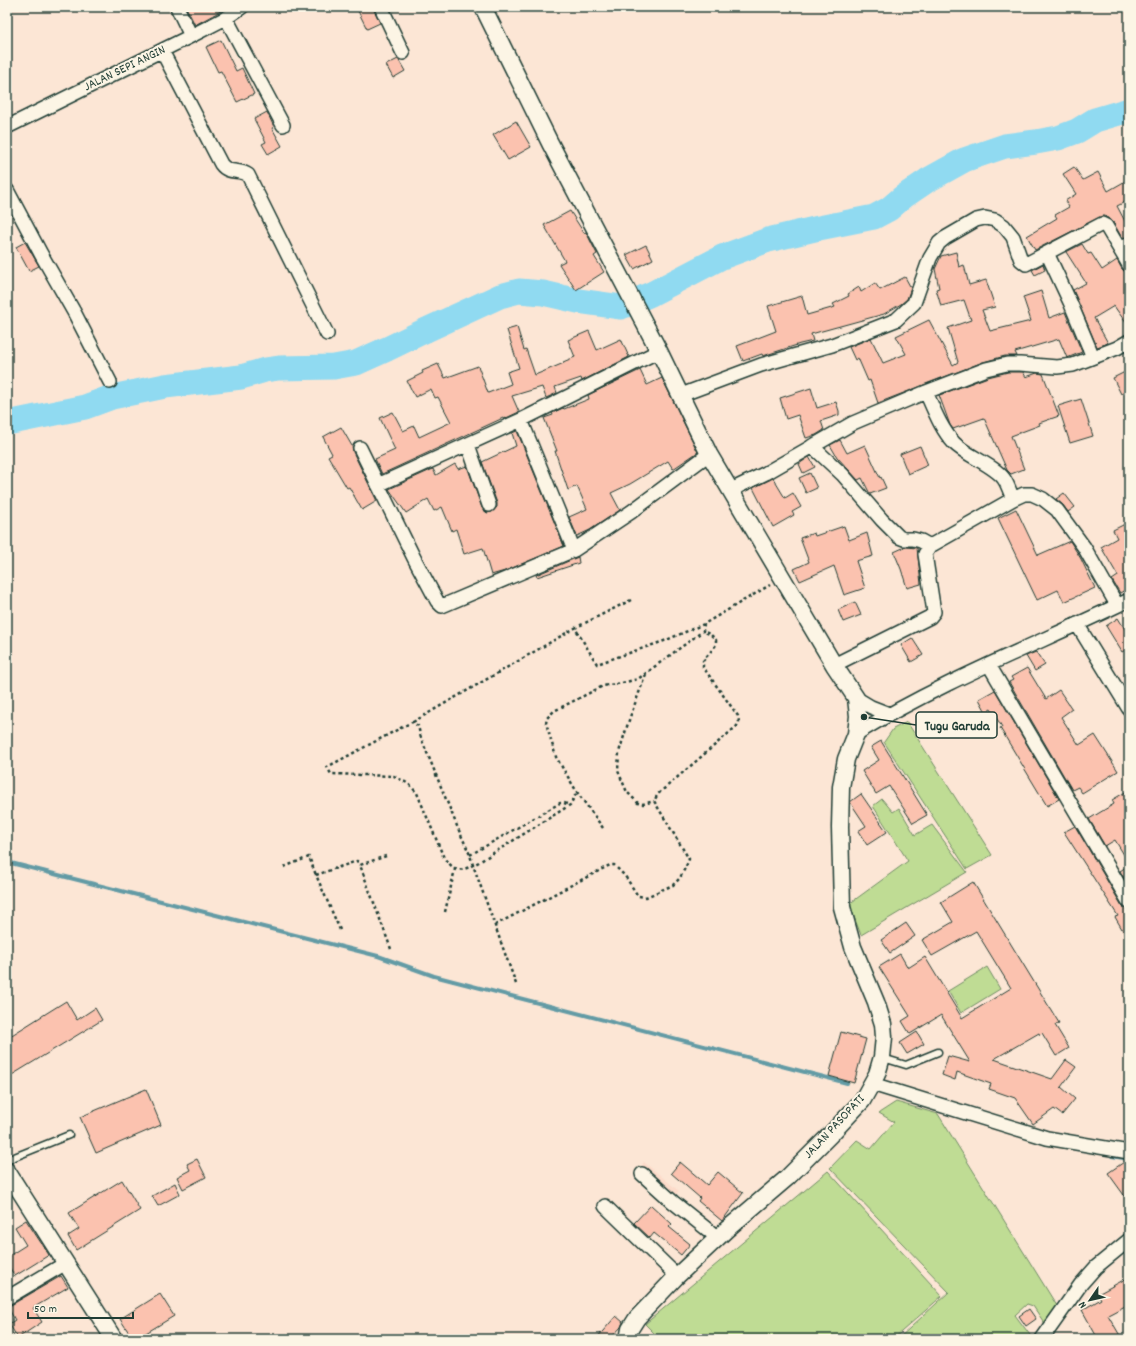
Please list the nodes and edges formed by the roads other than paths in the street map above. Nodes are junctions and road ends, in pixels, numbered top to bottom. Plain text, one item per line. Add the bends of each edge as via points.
1 (177, 7) edge
2 (242, 7) edge
3 (381, 7) edge
4 (483, 7) edge
5 (226, 18) junction
6 (192, 36) junction
7 (162, 51) junction
8 (403, 53) dead end
9 (283, 126) dead end
10 (7, 127) edge
11 (7, 190) edge
12 (1124, 246) edge
13 (1047, 253) junction
14 (1129, 265) edge
15 (327, 334) dead end
16 (1129, 341) edge
17 (659, 351) junction
18 (1093, 357) junction
19 (110, 382) dead end
20 (926, 392) junction
21 (682, 395) junction
22 (522, 420) junction
23 (468, 445) junction
24 (812, 446) junction
25 (360, 448) dead end
26 (709, 454) junction
27 (378, 485) junction
28 (731, 490) junction
29 (1013, 499) junction
30 (489, 505) dead end
31 (930, 546) junction
32 (574, 550) junction
33 (1123, 602) edge
34 (1077, 624) junction
35 (834, 665) junction
36 (989, 665) junction
37 (856, 698) junction
38 (1129, 709) edge
39 (890, 714) junction
40 (856, 734) junction
41 (1129, 902) edge
42 (938, 1052) dead end
43 (882, 1057) junction
44 (872, 1084) junction
45 (69, 1135) dead end
46 (1129, 1152) edge
47 (7, 1160) edge
48 (7, 1171) edge
49 (642, 1174) dead end
50 (605, 1206) dead end
51 (718, 1238) junction
52 (1129, 1242) edge
53 (66, 1263) junction
54 (677, 1276) junction
55 (7, 1298) edge
56 (114, 1339) edge
57 (628, 1339) edge
58 (1042, 1339) edge

1 - 6 street
2 - 5 street, JALAN SEPI ANGIN
3 - 8 street
4 - 17 street via 550,143
5 - 6 street, JALAN SEPI ANGIN
5 - 9 street
6 - 7 street, JALAN SEPI ANGIN
7 - 10 street, JALAN SEPI ANGIN
7 - 15 street via 220,164 225,169 248,175
11 - 19 street via 75,325
12 - 13 street via 1103,224
12 - 14 street
13 - 18 street
13 - 21 street via 1028,264 1025,263 1021,260 1013,237 1004,226 995,220 976,220 939,243 930,258 914,303 896,320 832,344 761,365
16 - 18 street
17 - 21 street
17 - 22 street
18 - 20 street via 1073,365 1057,367 1007,364 986,369
20 - 24 street via 853,423
20 - 29 street via 941,426 954,443 999,474
21 - 26 street
22 - 23 street
22 - 32 street
23 - 27 street
23 - 30 street
24 - 28 street
24 - 31 street via 843,475 899,537 904,540 921,541
25 - 27 street
26 - 28 street
26 - 32 street via 631,512
27 - 32 street via 414,558 442,606
28 - 35 street
29 - 31 street
29 - 33 street via 1024,494 1032,494 1057,510
31 - 35 street via 925,554 934,612 930,617
33 - 34 street
34 - 36 street
34 - 38 street
35 - 37 street
36 - 39 street
36 - 41 street
37 - 39 street
37 - 40 street, JALAN PASOPATI
39 - 40 street
40 - 43 street, JALAN PASOPATI via 846,759 841,787 842,907 853,947 883,1024
42 - 43 lane via 906,1065
43 - 44 street, JALAN PASOPATI
44 - 46 street via 1047,1138
44 - 51 street, JALAN PASOPATI via 862,1101 825,1140 787,1178
45 - 47 lane
48 - 53 street
49 - 51 street
50 - 54 street
51 - 54 street, JALAN PASOPATI
52 - 58 street via 1096,1267 1080,1284
53 - 55 street
53 - 56 street
54 - 57 street, JALAN PASOPATI via 636,1318

